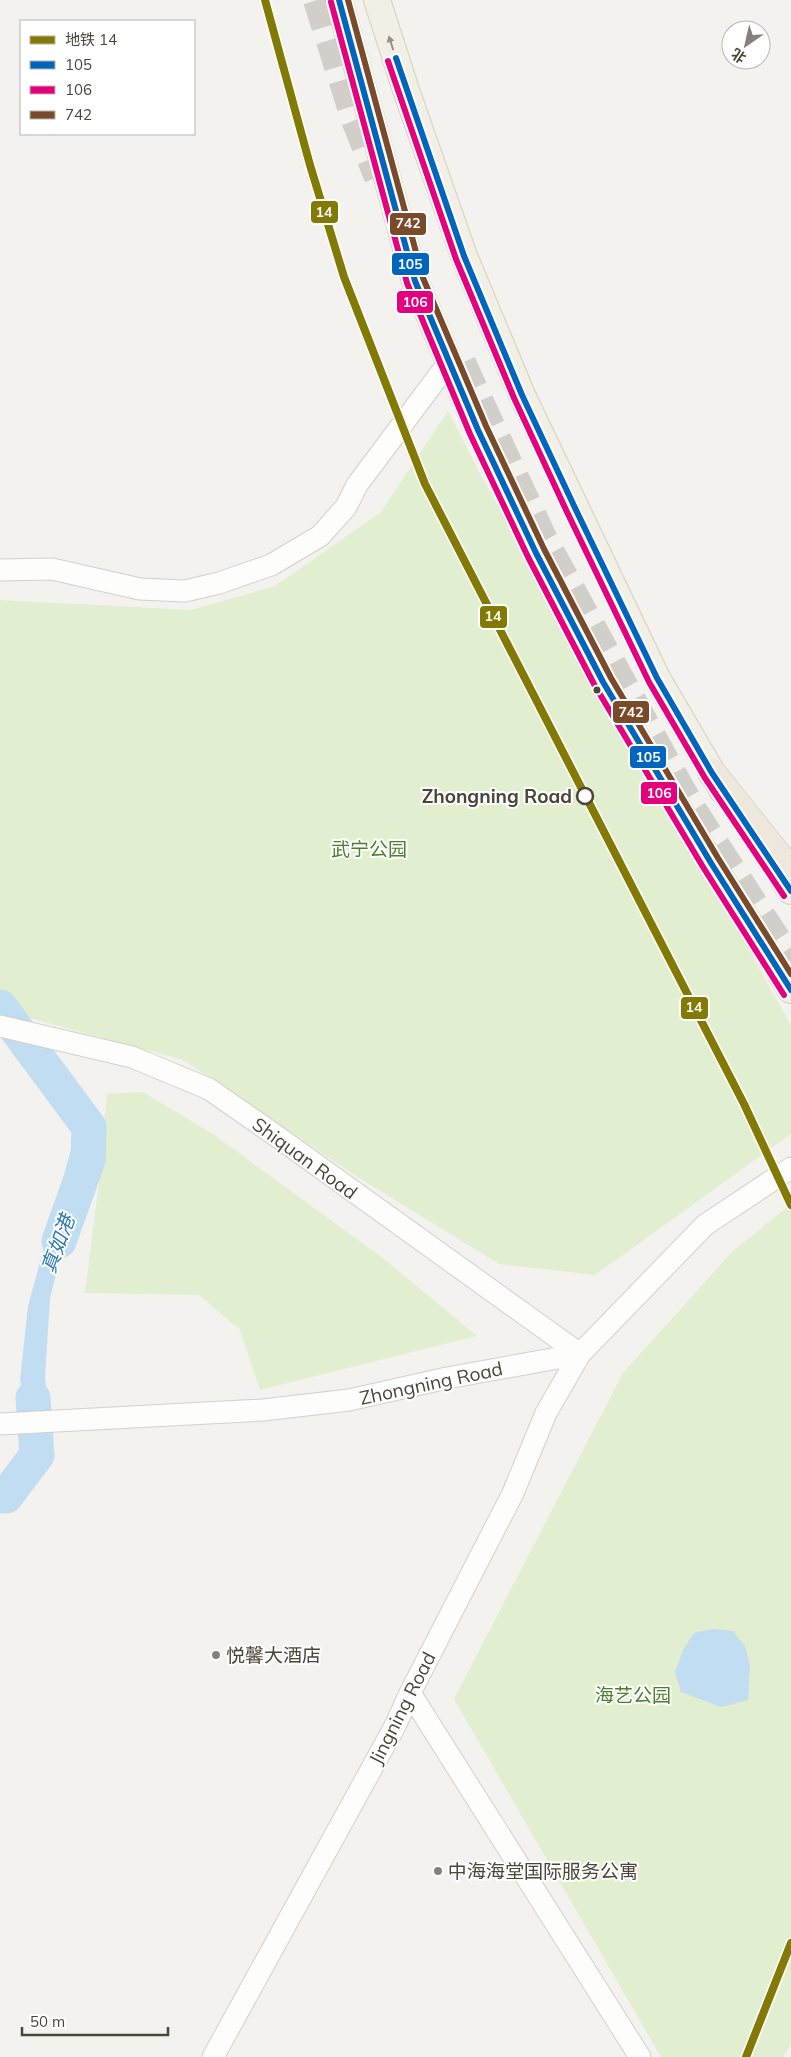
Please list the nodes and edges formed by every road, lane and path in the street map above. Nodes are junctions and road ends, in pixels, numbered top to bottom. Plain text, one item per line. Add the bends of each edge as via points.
1 (339, 0) edge
2 (377, 0) edge
3 (449, 362) junction
4 (0, 570) edge
5 (712, 773) junction
6 (791, 872) edge
7 (791, 891) edge
8 (791, 990) edge
9 (0, 1026) edge
10 (791, 1168) edge
11 (580, 1354) junction
12 (8, 1424) edge
13 (410, 1693) junction
14 (213, 2057) edge
15 (640, 2057) edge

1 - 3 main road via 415,281
5 -> 2 main road via 657,678 522,395 464,256
3 - 4 street via 357,485 346,507 320,536 271,565 185,591 140,589 52,569
3 - 8 main road via 536,553 603,682
5 - 6 highway
5 - 7 main road
9 - 11 street, Shiquan Road via 132,1057 209,1090
10 - 11 street via 705,1225
11 - 12 street, Zhongning Road via 349,1400 263,1410
11 - 13 street, Jingning Road via 546,1413 513,1493
13 - 14 street, Jingning Road via 395,1726
13 - 15 street

